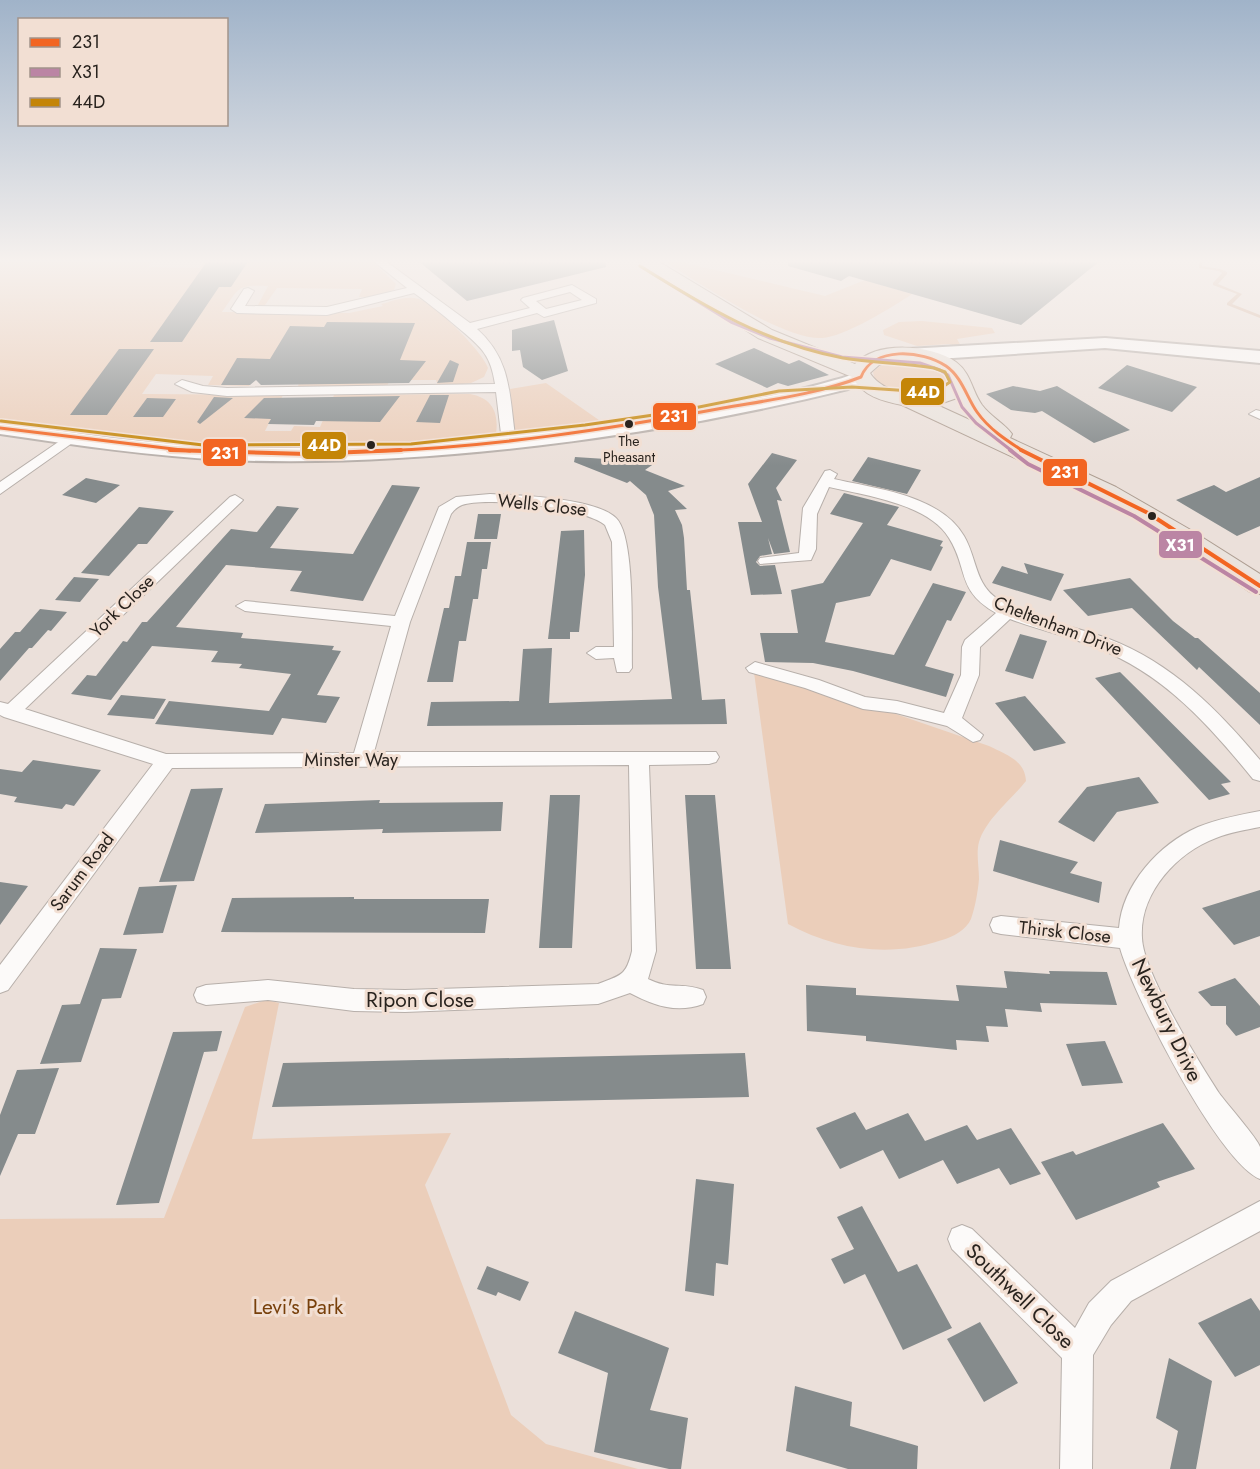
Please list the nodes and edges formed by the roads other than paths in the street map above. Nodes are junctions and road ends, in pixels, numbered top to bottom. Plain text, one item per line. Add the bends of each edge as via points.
1 (466, 328) edge
2 (756, 329) edge
3 (771, 329) edge
4 (1047, 347) junction
5 (898, 355) junction
6 (1260, 357) edge
7 (860, 375) junction
8 (959, 380) junction
9 (183, 384) dead end
10 (500, 388) junction
11 (779, 398) junction
12 (900, 398) junction
13 (0, 428) edge
14 (70, 438) junction
15 (509, 442) junction
16 (1033, 458) junction
17 (0, 489) edge
18 (233, 508) dead end
19 (766, 561) dead end
20 (1260, 586) edge
21 (245, 606) dead end
22 (1009, 611) junction
23 (401, 622) junction
24 (596, 653) dead end
25 (755, 668) dead end
26 (6, 710) edge
27 (951, 720) junction
28 (974, 735) dead end
29 (710, 757) dead end
30 (639, 758) junction
31 (362, 760) junction
32 (166, 762) junction
33 (1260, 774) edge
34 (1260, 819) edge
35 (1001, 925) dead end
36 (1130, 939) junction
37 (632, 982) junction
38 (0, 983) edge
39 (206, 995) dead end
40 (694, 997) dead end
41 (1260, 1166) edge
42 (1260, 1215) edge
43 (962, 1239) dead end
44 (1078, 1352) junction
45 (1076, 1469) edge

1 - 10 street via 492,351 499,368
2 - 7 main road
3 - 5 main road via 843,350
4 - 5 main road
4 - 6 main road via 1138,344
4 - 8 main road via 999,356 976,366
5 - 7 main road via 866,363
5 - 8 main road via 943,363
7 - 11 main road via 841,385
7 - 12 main road via 867,385
8 - 12 main road via 952,393 941,397
8 - 16 main road via 981,418
9 - 10 street via 203,390 255,391
10 - 15 street
11 - 12 main road via 851,394
11 - 15 main road via 675,419
12 - 16 main road
13 - 14 main road
14 - 15 main road via 259,454 411,451
14 - 17 street
16 - 20 main road via 1138,509
18 - 26 street, York Close
19 - 22 street, Cheltenham Drive via 805,557 809,551 810,511 828,478 905,502 940,520 958,538 979,591
21 - 23 street via 267,601
22 - 27 street via 974,640 970,675
22 - 33 street, Cheltenham Drive via 1104,643 1165,675 1205,709
23 - 24 street, Wells Close via 443,513 460,495 577,506 608,519 618,530 620,542 622,660
23 - 31 street, Wells Close
25 - 27 street via 863,703
26 - 32 street, Minster Way
27 - 28 street
29 - 30 street, Minster Way
30 - 31 street, Minster Way
30 - 37 street via 644,951 639,973
31 - 32 street, Minster Way
32 - 38 street, Sarum Road
34 - 36 street, Newbury Drive via 1203,834 1174,852 1149,880 1139,899 1131,917
35 - 36 street, Thirsk Close
36 - 41 street, Newbury Drive via 1157,1009 1189,1070 1209,1104
37 - 39 street, Ripon Close via 598,994 505,999 354,1000 268,990
37 - 40 street via 661,996
42 - 44 street via 1121,1291 1100,1314
43 - 44 street, Southwell Close
44 - 45 street

